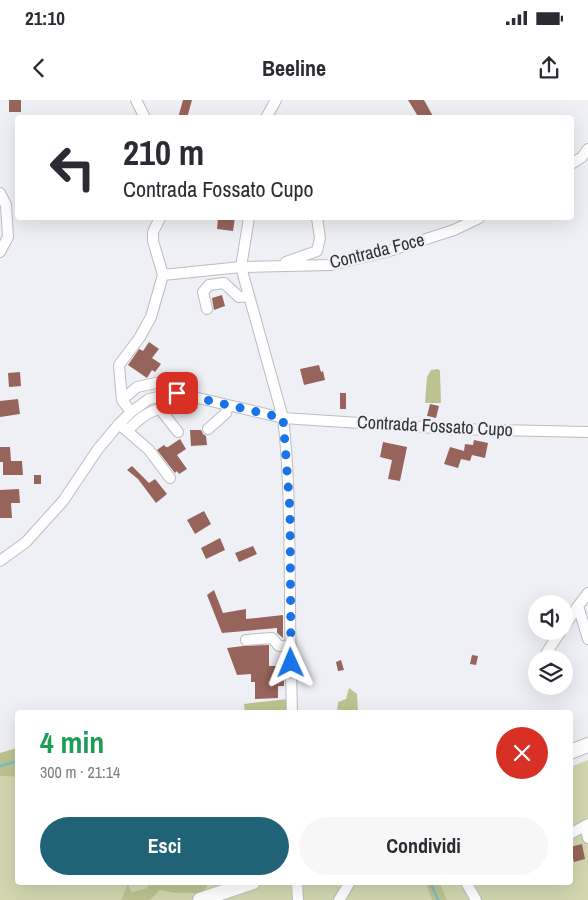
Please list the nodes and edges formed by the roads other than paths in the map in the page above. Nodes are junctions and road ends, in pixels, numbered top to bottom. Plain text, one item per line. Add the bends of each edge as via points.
1 (136, 100) edge
2 (276, 100) edge
3 (144, 115) edge
4 (268, 115) edge
5 (588, 149) edge
6 (574, 162) edge
7 (0, 193) edge
8 (159, 220) edge
9 (248, 220) edge
10 (317, 220) edge
11 (475, 220) edge
12 (236, 236) dead end
13 (244, 247) junction
14 (0, 252) edge
15 (275, 265) junction
16 (241, 267) junction
17 (163, 275) junction
18 (249, 296) junction
19 (207, 309) dead end
20 (170, 380) dead end
21 (122, 400) junction
22 (228, 405) junction
23 (131, 412) junction
24 (283, 418) junction
25 (123, 428) junction
26 (208, 429) dead end
27 (178, 432) dead end
28 (588, 432) edge
29 (170, 478) dead end
30 (0, 561) edge
31 (588, 594) edge
32 (578, 606) junction
33 (573, 614) edge
34 (588, 639) edge
35 (246, 640) dead end
36 (291, 646) junction
37 (292, 710) edge
38 (588, 745) edge
39 (573, 751) edge
40 (586, 825) edge
41 (573, 832) edge
42 (588, 838) edge
43 (244, 885) edge
44 (297, 885) edge
45 (348, 885) edge
46 (468, 885) edge
47 (200, 900) edge
48 (298, 900) edge
49 (339, 900) edge
50 (476, 900) edge

1 - 3 street
2 - 4 street
5 - 6 street
7 - 14 street via 6,205 8,236
8 - 17 street via 153,241
9 - 13 street
10 - 15 street via 320,238 317,251
11 - 15 street, Contrada Foce via 454,230 331,265
12 - 13 street
13 - 16 street
15 - 16 street, Contrada Foce
16 - 17 street, Contrada Foce
16 - 18 street
17 - 21 street via 151,317 119,366
18 - 19 street via 239,297 224,283 209,285 203,292
18 - 24 street
20 - 21 street via 137,387
21 - 23 street
22 - 23 street, Contrada Fossato Cupo via 177,393 149,399
22 - 24 street, Contrada Fossato Cupo
22 - 26 street via 226,413
23 - 25 street, Contrada Fossato Cupo
24 - 28 street, Contrada Fossato Cupo via 452,429
24 - 36 street via 290,510
25 - 27 street via 160,409
25 - 29 street via 149,450
25 - 30 street, Contrada Fossato Cupo via 98,449 63,501 26,542
31 - 32 street
32 - 33 street
32 - 34 street
35 - 36 street via 272,638 279,646
36 - 37 street
38 - 39 main road
40 - 41 street
40 - 42 street
43 - 47 main road
44 - 48 street
45 - 49 street
46 - 50 street

